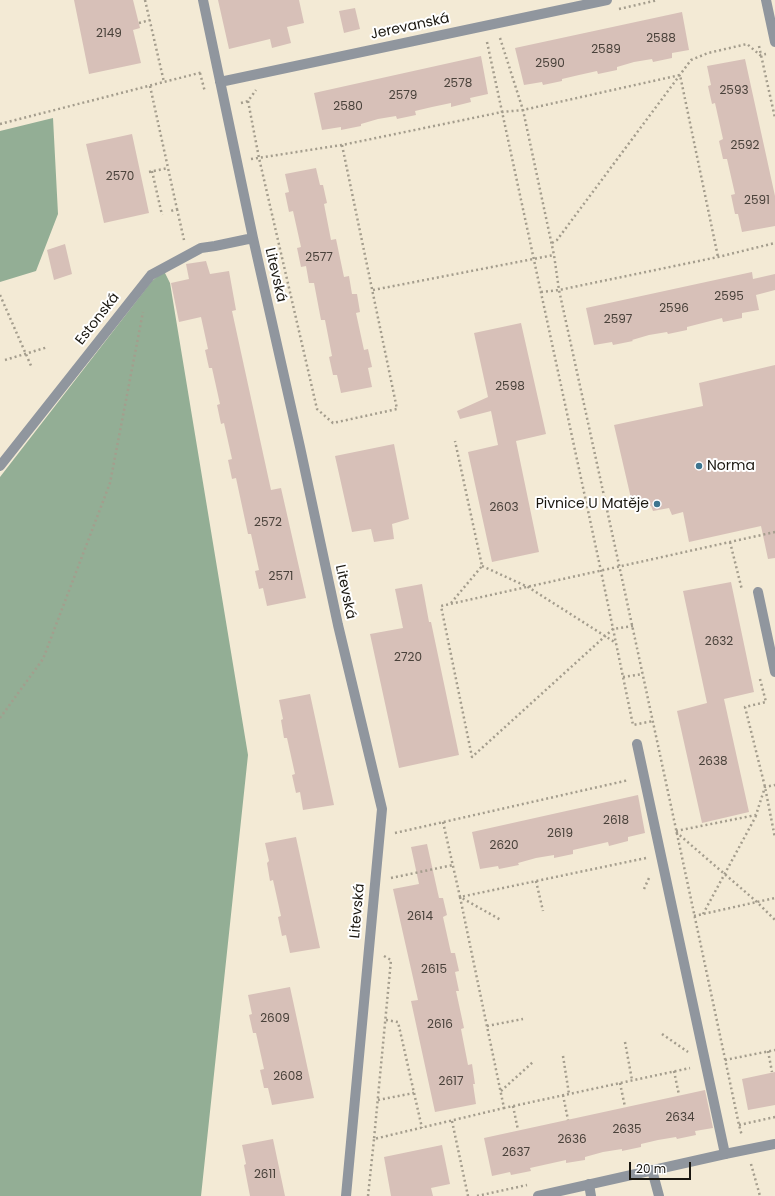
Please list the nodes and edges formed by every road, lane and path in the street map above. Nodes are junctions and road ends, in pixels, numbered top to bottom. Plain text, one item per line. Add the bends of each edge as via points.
1 (145, 0) edge
2 (203, 0) edge
3 (606, 0) edge
4 (766, 0) edge
5 (150, 20) junction
6 (138, 23) dead end
7 (496, 23) junction
8 (484, 26) junction
9 (775, 42) edge
10 (768, 53) dead end
11 (760, 55) junction
12 (217, 68) junction
13 (680, 75) junction
14 (164, 82) junction
15 (220, 82) junction
16 (150, 86) junction
17 (248, 101) dead end
18 (523, 110) junction
19 (502, 112) junction
20 (775, 118) edge
21 (0, 124) edge
22 (342, 145) junction
23 (258, 158) junction
24 (236, 161) junction
25 (168, 168) junction
26 (177, 209) junction
27 (171, 211) dead end
28 (162, 215) dead end
29 (253, 238) junction
30 (552, 243) junction
31 (775, 243) edge
32 (188, 255) junction
33 (554, 255) junction
34 (718, 257) junction
35 (534, 259) junction
36 (373, 290) junction
37 (559, 290) junction
38 (541, 292) junction
39 (0, 295) edge
40 (144, 306) dead end
41 (48, 347) dead end
42 (25, 354) junction
43 (5, 360) dead end
44 (32, 368) dead end
45 (455, 441) dead end
46 (0, 466) edge
47 (775, 532) edge
48 (730, 542) junction
49 (482, 566) junction
50 (620, 567) junction
51 (602, 571) junction
52 (528, 587) junction
53 (758, 592) dead end
54 (742, 594) dead end
55 (450, 604) junction
56 (633, 626) junction
57 (613, 629) junction
58 (605, 636) junction
59 (616, 643) junction
60 (775, 672) edge
61 (643, 674) junction
62 (759, 674) dead end
63 (623, 677) junction
64 (0, 718) edge
65 (653, 721) junction
66 (637, 744) dead end
67 (629, 780) dead end
68 (775, 785) edge
69 (765, 787) junction
70 (756, 815) junction
71 (443, 822) junction
72 (676, 831) junction
73 (388, 834) dead end
74 (775, 838) edge
75 (661, 855) junction
76 (452, 865) junction
77 (725, 874) junction
78 (385, 880) dead end
79 (536, 881) junction
80 (644, 889) dead end
81 (460, 897) junction
82 (775, 898) edge
83 (757, 902) junction
84 (543, 911) dead end
85 (702, 914) junction
86 (694, 916) junction
87 (501, 920) dead end
88 (775, 920) edge
89 (380, 953) dead end
90 (523, 1019) dead end
91 (386, 1020) junction
92 (487, 1026) junction
93 (662, 1034) dead end
94 (625, 1042) dead end
95 (775, 1050) edge
96 (768, 1051) junction
97 (563, 1056) dead end
98 (725, 1060) junction
99 (533, 1062) dead end
100 (706, 1064) junction
101 (674, 1071) junction
102 (772, 1072) dead end
103 (632, 1080) junction
104 (620, 1083) junction
105 (414, 1092) junction
106 (500, 1092) junction
107 (569, 1094) junction
108 (563, 1095) junction
109 (679, 1095) dead end
110 (378, 1100) junction
111 (513, 1106) junction
112 (625, 1107) dead end
113 (504, 1108) junction
114 (775, 1117) edge
115 (568, 1120) dead end
116 (452, 1121) junction
117 (422, 1128) junction
118 (518, 1130) dead end
119 (374, 1139) junction
120 (775, 1144) edge
121 (726, 1154) junction
122 (652, 1170) junction
123 (589, 1184) junction
124 (346, 1196) edge
125 (368, 1196) edge
126 (468, 1196) edge
127 (538, 1196) edge
128 (591, 1196) edge
129 (659, 1196) edge

1 - 5 path
2 - 12 street, Litevská
3 - 7 street, Jerevanská
4 - 9 street
5 - 6 path
5 - 14 path
7 - 8 street, Jerevanská
7 - 18 path
8 - 15 street, Jerevanská
8 - 19 path
10 - 11 path
11 - 13 path via 747,44 708,53 691,60
11 - 20 path
12 - 14 path
12 - 15 street, Litevská
13 - 18 path
13 - 30 path via 557,240
13 - 34 path
14 - 16 path
15 - 24 street, Litevská
16 - 21 path
16 - 25 path
17 - 23 path
18 - 19 path
18 - 30 path
19 - 22 path
19 - 35 path
22 - 23 path
22 - 36 path
23 - 24 path
23 - 36 path via 317,409 333,423 397,409
24 - 29 street, Litevská
25 - 26 path
25 - 28 path via 151,171
26 - 27 path
26 - 32 path
29 - 32 street, Estonská via 201,248
29 - 124 street, Litevská via 338,625 382,809
30 - 33 path
31 - 34 path
32 - 46 street, Estonská via 151,275
33 - 35 path
33 - 37 path
34 - 37 path
35 - 36 path
35 - 38 path
37 - 38 path
37 - 50 path
38 - 51 path
39 - 42 path
40 - 64 path via 110,483 43,659
41 - 42 path
42 - 43 path
42 - 44 path
45 - 49 path
47 - 48 path
48 - 50 path
48 - 54 path
49 - 52 path
49 - 55 path
50 - 51 path
50 - 56 path
51 - 52 path
51 - 57 path
52 - 55 path
52 - 58 path
53 - 60 street
55 - 58 path via 441,606 472,757
56 - 57 path
56 - 61 path
57 - 58 path
57 - 59 path
58 - 59 path
59 - 63 path
61 - 63 path
61 - 65 path
62 - 69 path via 766,702 745,707
63 - 65 path via 633,726
65 - 72 path
66 - 75 street
67 - 71 path
68 - 69 path
69 - 70 path
69 - 74 path
70 - 72 path
70 - 77 path
71 - 73 path
71 - 76 path
72 - 77 path
72 - 86 path
75 - 79 path
75 - 80 path
75 - 100 street
76 - 78 path
76 - 81 path
77 - 83 path
77 - 85 path
79 - 81 path
79 - 84 path
81 - 87 path
81 - 92 path
82 - 83 path
83 - 85 path
83 - 88 path
85 - 86 path
86 - 98 path
89 - 91 path via 391,960
90 - 92 path
91 - 105 path via 398,1022
91 - 110 path
92 - 106 path
93 - 100 path
94 - 103 path
95 - 96 path
96 - 98 path
96 - 102 path
97 - 107 path
98 - 100 path
98 - 114 path via 739,1125
99 - 106 path
100 - 101 path
100 - 121 street
101 - 103 path
101 - 109 path
103 - 104 path
104 - 107 path
104 - 112 path
105 - 110 path
105 - 117 path
106 - 113 path
107 - 108 path
108 - 111 path
108 - 115 path
110 - 119 path
111 - 113 path
111 - 118 path
113 - 116 path
116 - 117 path
116 - 126 path
117 - 119 path
119 - 125 path
120 - 121 street
121 - 122 street
122 - 123 street
122 - 129 street
123 - 127 street
123 - 128 street

